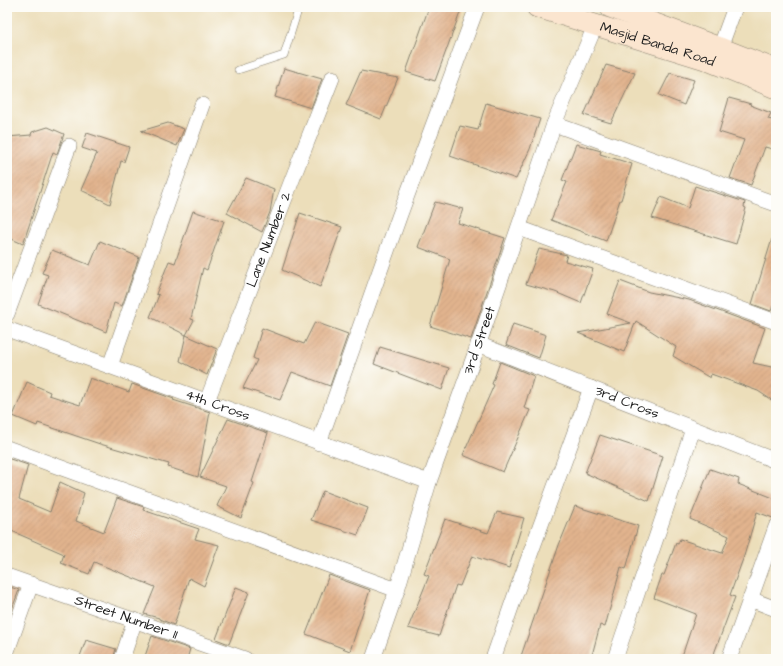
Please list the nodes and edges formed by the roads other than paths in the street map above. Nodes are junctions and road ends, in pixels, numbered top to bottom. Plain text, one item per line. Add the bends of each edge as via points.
1 (299, 7) edge
2 (477, 7) edge
3 (537, 7) edge
4 (610, 7) edge
5 (735, 7) edge
6 (595, 26) junction
7 (720, 48) junction
8 (238, 70) dead end
9 (776, 70) edge
10 (332, 78) dead end
11 (776, 88) edge
12 (202, 105) dead end
13 (554, 124) junction
14 (69, 146) dead end
15 (776, 204) edge
16 (518, 228) junction
17 (7, 314) edge
18 (776, 322) edge
19 (7, 330) edge
20 (478, 344) junction
21 (110, 366) junction
22 (591, 388) junction
23 (207, 402) junction
24 (694, 429) junction
25 (319, 443) junction
26 (7, 448) edge
27 (776, 461) edge
28 (429, 482) junction
29 (776, 527) edge
30 (7, 576) edge
31 (32, 584) junction
32 (396, 590) junction
33 (750, 600) junction
34 (776, 609) edge
35 (135, 620) junction
36 (7, 651) edge
37 (122, 659) edge
38 (245, 659) edge
39 (373, 659) edge
40 (493, 659) edge
41 (615, 659) edge
42 (729, 659) edge

1 - 8 lane via 284,55
2 - 25 street
3 - 6 main road, Masjid Banda Road
4 - 7 main road, Masjid Banda Road
5 - 7 street
6 - 11 main road, Masjid Banda Road via 705,59
6 - 13 street, 3rd Street
7 - 9 main road, Masjid Banda Road
10 - 23 street, Lane Number 2
12 - 21 street
13 - 15 street
13 - 16 street, 3rd Street
14 - 17 street
16 - 18 street
16 - 20 street, 3rd Street
19 - 21 street, 4th Cross
20 - 22 street, 3rd Cross
20 - 28 street, 3rd Street
21 - 23 street, 4th Cross
22 - 24 street, 3rd Cross
22 - 40 street
23 - 25 street, 4th Cross
24 - 27 street, 3rd Cross
24 - 41 street
25 - 28 street, 4th Cross
26 - 32 street
28 - 32 street, 3rd Street
29 - 33 street
30 - 31 street, Street Number 11
31 - 35 street, Street Number 11
31 - 36 street
32 - 39 street, 3rd Street
33 - 34 street
33 - 42 street
35 - 37 street
35 - 38 street, Street Number 11

